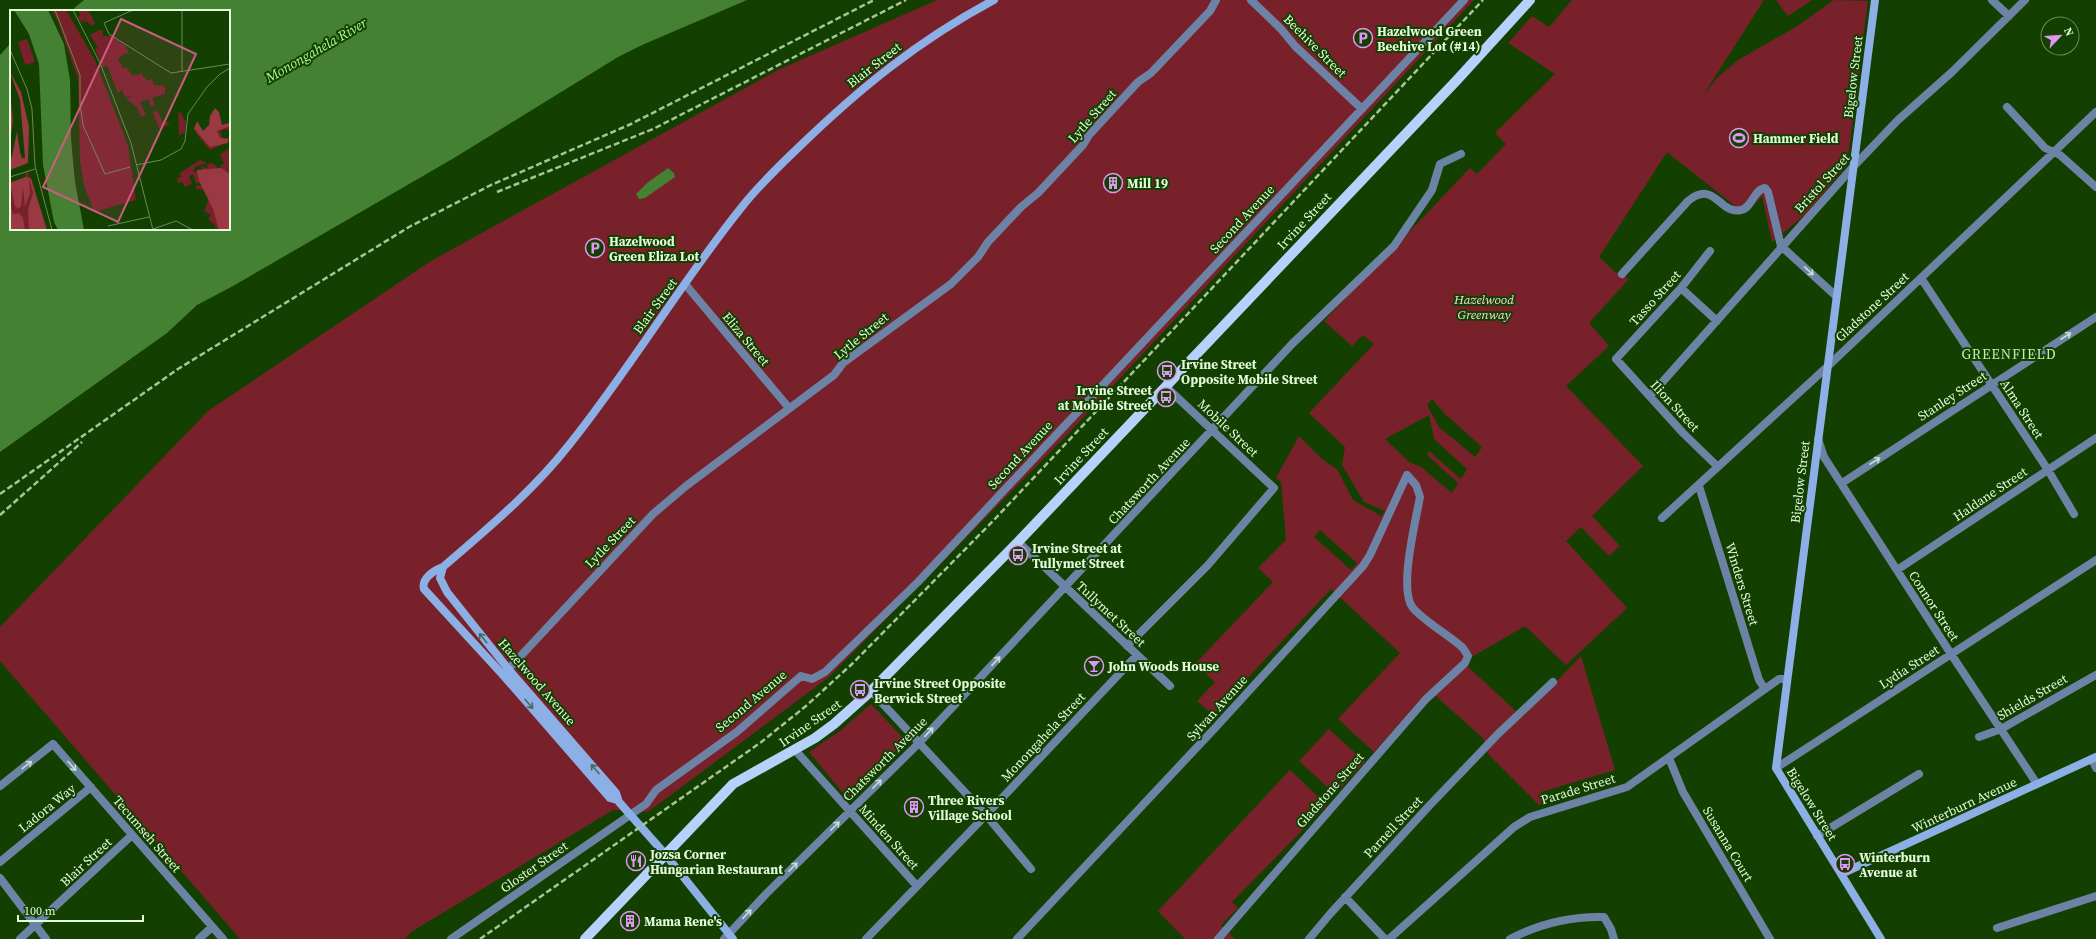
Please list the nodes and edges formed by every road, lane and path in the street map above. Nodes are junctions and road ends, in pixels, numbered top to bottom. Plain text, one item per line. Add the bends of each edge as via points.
1 (994, 0) edge
2 (1216, 0) edge
3 (1251, 0) edge
4 (1464, 0) edge
5 (1530, 0) edge
6 (1875, 0) edge
7 (1992, 0) edge
8 (2025, 0) edge
9 (2009, 16) junction
10 (2007, 107) dead end
11 (1362, 109) junction
12 (2096, 112) edge
13 (2054, 152) junction
14 (1461, 154) dead end
15 (1853, 167) junction
16 (2096, 187) edge
17 (1781, 246) junction
18 (1710, 252) dead end
19 (1622, 274) dead end
20 (1921, 278) junction
21 (685, 284) junction
22 (1681, 288) junction
23 (1836, 296) junction
24 (2096, 317) edge
25 (1716, 321) junction
26 (1616, 359) joint
27 (1827, 367) junction
28 (1992, 385) junction
29 (1165, 386) junction
30 (1650, 396) junction
31 (790, 408) junction
32 (1213, 429) junction
33 (1818, 438) junction
34 (2096, 438) edge
35 (1718, 467) junction
36 (2048, 470) junction
37 (1842, 483) junction
38 (1699, 486) junction
39 (2074, 514) dead end
40 (1662, 518) dead end
41 (1018, 542) junction
42 (2096, 560) edge
43 (443, 567) junction
44 (1896, 570) junction
45 (1065, 587) junction
46 (427, 591) joint
47 (1128, 646) junction
48 (1951, 654) junction
49 (1137, 655) junction
50 (1465, 663) joint
51 (506, 672) junction
52 (2096, 675) edge
53 (1786, 679) junction
54 (1553, 682) dead end
55 (1170, 686) dead end
56 (1765, 689) junction
57 (871, 691) junction
58 (2001, 729) junction
59 (1979, 737) dead end
60 (918, 744) junction
61 (795, 750) junction
62 (1669, 758) junction
63 (2094, 758) edge
64 (1776, 768) junction
65 (2096, 768) edge
66 (1919, 774) dead end
67 (2037, 784) junction
68 (0, 786) edge
69 (91, 787) junction
70 (850, 812) junction
71 (630, 815) junction
72 (986, 815) junction
73 (132, 835) junction
74 (1817, 836) junction
75 (665, 854) junction
76 (0, 862) edge
77 (1030, 869) dead end
78 (1841, 874) junction
79 (0, 878) edge
80 (917, 886) junction
81 (2096, 896) edge
82 (1345, 897) junction
83 (35, 925) junction
84 (212, 927) junction
85 (1997, 928) dead end
86 (729, 937) edge
87 (20, 939) edge
88 (46, 939) edge
89 (199, 939) edge
90 (222, 939) edge
91 (451, 939) edge
92 (585, 939) edge
93 (866, 939) edge
94 (1017, 939) edge
95 (1218, 939) edge
96 (1309, 939) edge
97 (1385, 939) edge
98 (1389, 939) edge
99 (1510, 939) edge
100 (1614, 939) edge
101 (1770, 939) edge
102 (1881, 939) edge

1 - 21 street, Blair Street via 888,67 830,117 741,208
2 - 31 street, Lytle Street via 1210,11 1151,73 1138,82 1073,156 1038,193 1020,207 978,257 951,284 843,363 834,375
3 - 11 street, Beehive Street
4 - 11 street, Second Avenue
5 - 29 main road, Irvine Street
6 - 15 street, Bigelow Street
7 - 9 street
8 - 9 street, Bristol Street
9 - 15 street, Bristol Street via 1898,120
10 - 13 street via 2045,148
11 - 71 street, Second Avenue via 918,582 819,676 812,679 801,676 749,722 656,790 646,804
12 - 13 street, Gladstone Street
13 - 16 street
13 - 20 street, Gladstone Street
14 - 32 street, Chatsworth Avenue via 1440,164 1432,190 1394,246 1292,344
15 - 17 street, Bristol Street
15 - 23 street, Bigelow Street
17 - 19 street via 1765,188 1741,210 1733,210 1709,194 1696,195
17 -> 23 street
17 - 25 street, Bristol Street
18 - 22 street, Tasso Street
20 - 27 street, Gladstone Street
20 - 28 street, Alma Street
21 - 31 street, Eliza Street
21 - 43 street, Blair Street via 569,445 496,521
22 - 25 street
22 - 26 street, Tasso Street
23 - 27 street, Bigelow Street
28 -> 24 street, Stanley Street
25 - 30 street, Bristol Street
26 - 30 street, Ilion Street
27 - 33 street, Bigelow Street
27 - 35 street, Gladstone Street
28 - 36 street, Alma Street
37 -> 28 street, Stanley Street
29 - 32 street, Mobile Street
29 - 41 main road, Irvine Street
30 - 35 street, Ilion Street
31 - 51 street, Lytle Street via 653,514
32 - 45 street, Chatsworth Avenue
32 - 47 street, Mobile Street via 1274,488 1208,564
33 - 37 street, Connor Street via 1824,457
33 - 53 street, Bigelow Street
34 - 36 street, Haldane Street
35 - 38 street, Gladstone Street
36 - 39 street, Alma Street
36 - 44 street, Haldane Street
37 - 44 street, Connor Street
38 - 40 street, Gladstone Street
38 - 56 street, Winders Street via 1759,680
41 - 45 street, Tullymet Street
41 - 57 main road, Irvine Street
42 - 48 street, Lydia Street via 1958,652
43 - 46 street, Blair Street via 436,569 425,580 423,585
51 -> 43 street, Hazelwood Avenue via 446,592 440,578
44 - 48 street, Connor Street
45 - 47 street, Tullymet Street
60 -> 45 street, Chatsworth Avenue
46 - 51 street, Hazelwood Avenue
47 - 49 street, Tullymet Street
48 - 58 street, Connor Street
48 - 64 street, Lydia Street
49 - 55 street, Tullymet Street
49 - 72 street, Monongahela Street
50 - 94 street, Sylvan Avenue via 1468,656 1463,648 1413,607 1408,596 1407,575 1420,497 1416,485 1407,475 1363,566 1216,728
50 - 95 street, Gladstone Street via 1426,699
51 - 71 street, Hazelwood Avenue via 610,798 617,800
52 - 58 street, Shields Street
53 - 56 street, Parade Street via 1779,679
53 - 64 street, Bigelow Street
54 - 82 street, Parnell Street via 1498,734
56 - 62 street, Parade Street
57 - 60 street
57 - 61 main road, Irvine Street via 834,724
58 - 59 street, Shields Street
58 - 67 street, Connor Street
70 -> 60 street, Chatsworth Avenue
60 - 72 street
61 - 70 street, Minden Street
61 - 75 main road, Irvine Street via 746,776 723,793
62 - 98 street, Parade Street via 1627,787 1530,817 1514,827
62 - 101 street, Susanna Court via 1683,792
63 - 65 street
63 - 67 street, Winterburn Avenue
64 - 74 street, Bigelow Street
66 - 74 street
67 - 78 street, Winterburn Avenue
68 -> 69 street, Tecumseh Street via 53,744
69 - 73 street, Tecumseh Street
69 - 76 street, Ladora Way
70 - 80 street, Minden Street
86 -> 70 street, Chatsworth Avenue via 766,894
71 - 75 street, Hazelwood Avenue
71 - 91 street, Gloster Street
72 - 77 street
72 - 80 street, Monongahela Street
73 - 83 street, Blair Street
73 - 84 street, Tecumseh Street
74 - 78 street, Bigelow Street
75 - 86 street, Hazelwood Avenue
75 - 92 main road
78 - 102 street, Bigelow Street
79 - 83 street
80 - 93 street, Monongahela Street
81 - 85 street
82 - 96 street, Parnell Street
82 - 97 street
83 - 87 street, Blair Street
83 - 88 street
84 - 89 street
84 - 90 street, Tecumseh Street
99 - 100 street via 1546,924 1575,918 1604,917

